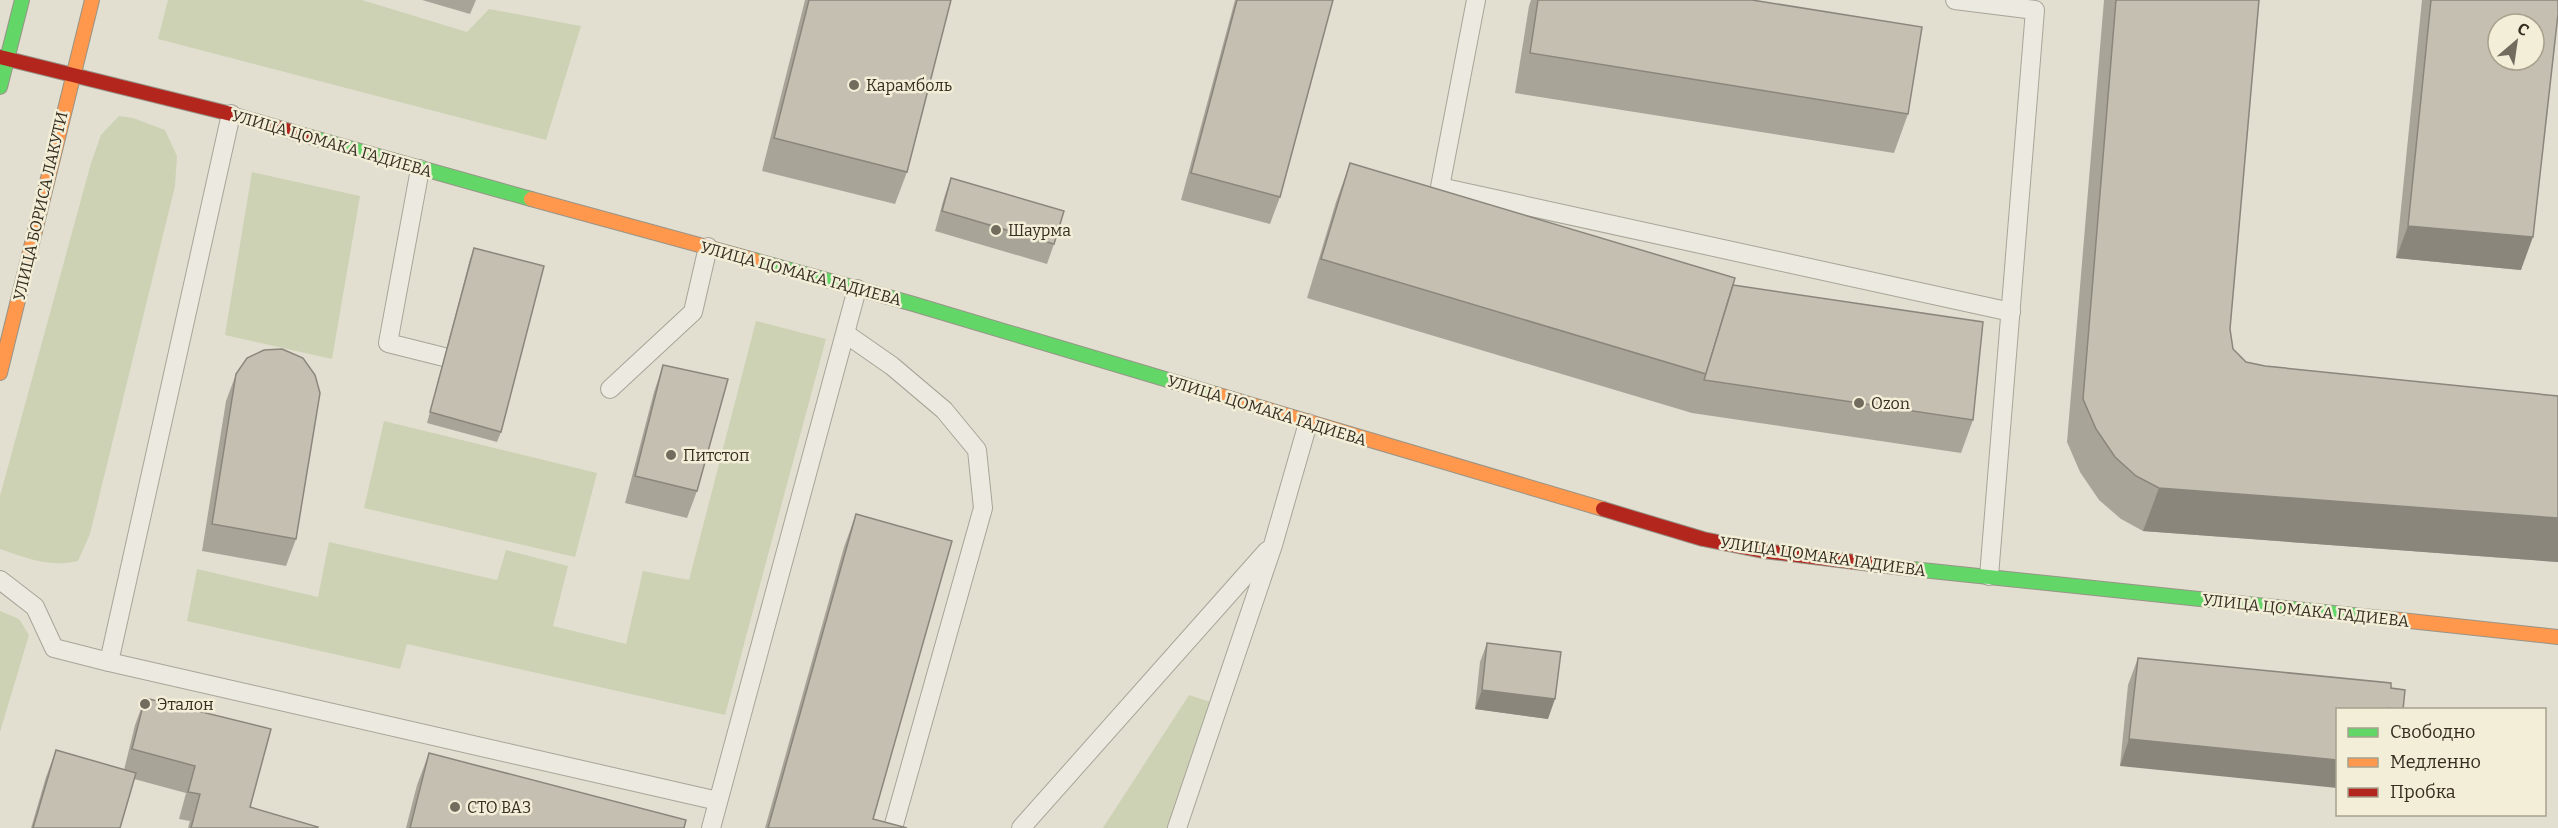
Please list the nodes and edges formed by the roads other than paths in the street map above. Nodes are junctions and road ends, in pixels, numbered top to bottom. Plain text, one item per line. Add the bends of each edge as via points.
1 (22, 0) edge
2 (92, 0) edge
3 (1476, 0) edge
4 (1955, 0) edge
5 (3, 58) edge
6 (72, 74) junction
7 (0, 87) edge
8 (231, 114) junction
9 (420, 170) junction
10 (708, 247) junction
11 (857, 289) junction
12 (2011, 312) junction
13 (846, 334) junction
14 (444, 357) edge
15 (0, 373) edge
16 (610, 389) dead end
17 (1308, 423) junction
18 (1273, 545) junction
19 (1989, 576) junction
20 (0, 580) edge
21 (2558, 637) edge
22 (109, 662) junction
23 (718, 801) junction
24 (711, 828) edge
25 (893, 828) edge
26 (1021, 828) edge
27 (1177, 828) edge

1 - 5 main road
2 - 6 main road, УЛИЦА БОРИСА ЛАКУТИ
3 - 12 lane via 1440,187
4 - 12 lane via 2035,10
5 - 6 main road, УЛИЦА ЦОМАКА ГАДИЕВА
5 - 7 main road
6 - 8 main road, УЛИЦА ЦОМАКА ГАДИЕВА
6 - 15 main road, УЛИЦА БОРИСА ЛАКУТИ
8 - 9 main road, УЛИЦА ЦОМАКА ГАДИЕВА
8 - 22 lane
9 - 10 main road, УЛИЦА ЦОМАКА ГАДИЕВА
9 - 14 lane via 388,343
10 - 11 main road, УЛИЦА ЦОМАКА ГАДИЕВА
10 - 16 lane via 693,312
11 - 13 lane
11 - 17 main road, УЛИЦА ЦОМАКА ГАДИЕВА
12 - 19 lane
13 - 23 lane
13 - 25 lane via 944,410 977,450 981,475 983,508
17 - 18 lane
17 - 19 main road, УЛИЦА ЦОМАКА ГАДИЕВА via 1703,539 1854,563
18 - 26 lane
18 - 27 lane
19 - 21 main road, УЛИЦА ЦОМАКА ГАДИЕВА
20 - 22 lane via 35,607 54,648
22 - 23 lane
23 - 24 lane

